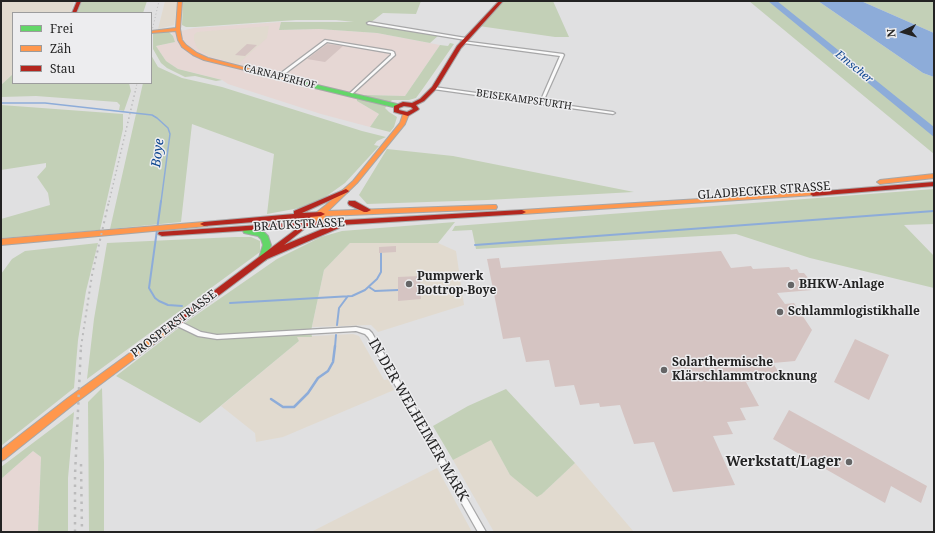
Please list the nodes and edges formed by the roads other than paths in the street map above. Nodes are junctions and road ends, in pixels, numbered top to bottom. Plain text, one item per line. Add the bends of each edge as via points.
1 (79, 1) edge
2 (180, 1) edge
3 (501, 1) edge
4 (74, 12) edge
5 (369, 23) dead end
6 (178, 29) junction
7 (152, 32) edge
8 (464, 41) junction
9 (278, 77) junction
10 (434, 88) junction
11 (351, 94) junction
12 (541, 103) junction
13 (413, 105) junction
14 (397, 106) junction
15 (613, 113) dead end
16 (406, 114) junction
17 (934, 176) edge
18 (934, 184) edge
19 (348, 190) junction
20 (596, 205) junction
21 (375, 211) junction
22 (321, 214) junction
23 (304, 215) junction
24 (284, 216) junction
25 (345, 222) junction
26 (326, 223) junction
27 (309, 224) junction
28 (238, 228) junction
29 (167, 231) junction
30 (147, 233) junction
31 (1, 242) edge
32 (1, 248) edge
33 (265, 257) junction
34 (175, 322) junction
35 (1, 456) edge
36 (482, 532) edge

1 - 4 main road
2 - 6 main road
3 - 8 main road
5 - 8 street
6 - 7 main road
6 - 9 main road, CARNAPERHOF via 182,42 195,54 212,61
8 - 10 main road
8 - 12 street via 562,55
9 - 11 main road, CARNAPERHOF
9 - 11 street via 326,41 392,52 393,55
10 - 12 street, BEISEKAMPSFURTH
10 - 13 main road
11 - 14 main road, CARNAPERHOF
12 - 15 street, BEISEKAMPSFURTH
13 - 14 main road via 405,103
13 - 16 main road, PROSPERSTRASSE via 416,110
14 - 16 main road via 396,111
16 - 19 main road, PROSPERSTRASSE via 403,123
17 - 20 main road, GLADBECKER STRASSE
18 - 20 main road, GLADBECKER STRASSE via 816,194
19 - 21 main road via 352,203 366,210
19 - 22 main road, PROSPERSTRASSE
19 - 24 main road via 314,206
20 - 21 main road, BRAUKSTRASSE
20 - 25 main road, BRAUKSTRASSE
21 - 22 main road, BRAUKSTRASSE
22 - 23 main road, BRAUKSTRASSE
22 - 26 main road via 322,221
22 - 27 main road, PROSPERSTRASSE
23 - 24 main road, BRAUKSTRASSE
23 - 27 main road
24 - 29 main road, BRAUKSTRASSE
25 - 26 main road, BRAUKSTRASSE
25 - 33 main road
26 - 27 main road, BRAUKSTRASSE
27 - 28 main road, BRAUKSTRASSE
27 - 33 main road, PROSPERSTRASSE
28 - 29 main road, BRAUKSTRASSE
28 - 33 main road via 256,232 266,238
29 - 30 main road, BRAUKSTRASSE
30 - 31 main road, BRAUKSTRASSE
30 - 32 main road, BRAUKSTRASSE
33 - 34 main road, PROSPERSTRASSE
34 - 35 main road, PROSPERSTRASSE
34 - 36 street, IN DER WELHEIMER MARK via 200,334 217,337 356,329 367,332

